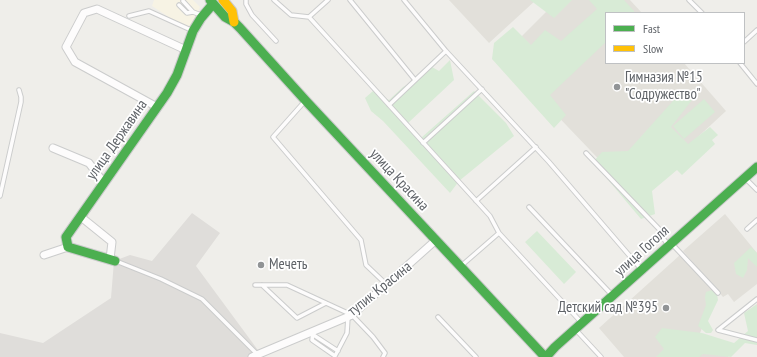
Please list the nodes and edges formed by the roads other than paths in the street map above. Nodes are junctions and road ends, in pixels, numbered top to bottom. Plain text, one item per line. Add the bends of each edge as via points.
1 (223, 0) edge
2 (246, 0) edge
3 (328, 0) edge
4 (350, 0) edge
5 (404, 0) edge
6 (689, 0) edge
7 (183, 1) dead end
8 (276, 1) edge
9 (211, 2) edge
10 (179, 5) dead end
11 (701, 12) edge
12 (198, 14) junction
13 (129, 16) dead end
14 (309, 17) junction
15 (234, 22) junction
16 (757, 30) edge
17 (193, 31) junction
18 (276, 41) dead end
19 (745, 41) edge
20 (186, 50) junction
21 (446, 51) junction
22 (741, 64) edge
23 (415, 80) junction
24 (757, 84) edge
25 (482, 89) junction
26 (18, 90) dead end
27 (306, 101) junction
28 (389, 105) junction
29 (157, 107) junction
30 (423, 143) junction
31 (536, 147) junction
32 (53, 148) dead end
33 (586, 153) dead end
34 (757, 167) edge
35 (744, 178) junction
36 (104, 183) junction
37 (757, 190) edge
38 (0, 196) edge
39 (476, 201) junction
40 (530, 207) dead end
41 (81, 217) junction
42 (757, 220) edge
43 (747, 229) dead end
44 (499, 233) junction
45 (436, 240) junction
46 (670, 244) junction
47 (68, 247) junction
48 (44, 255) dead end
49 (112, 260) junction
50 (460, 267) junction
51 (642, 269) junction
52 (386, 284) junction
53 (255, 285) dead end
54 (262, 285) junction
55 (718, 293) dead end
56 (612, 296) junction
57 (757, 299) edge
58 (326, 303) junction
59 (350, 316) junction
60 (438, 317) dead end
61 (579, 326) junction
62 (313, 332) junction
63 (757, 340) edge
64 (255, 356) edge
65 (384, 357) edge
66 (476, 357) edge
67 (545, 357) edge
68 (601, 357) edge

1 - 15 street, улица Красина via 232,11
2 - 18 lane via 252,15
3 - 14 lane
4 - 23 lane
5 - 21 lane
6 - 11 lane
7 - 12 lane
8 - 14 lane via 291,15
9 - 12 street, улица Державина
9 - 15 street, улица Красина via 225,17
10 - 12 lane via 187,13
12 - 17 street, улица Державина
13 - 17 lane via 149,11
14 - 28 lane
15 - 27 street, улица Красина
16 - 19 lane
17 - 20 street, улица Державина
20 - 29 street, улица Державина via 177,75
20 - 29 street via 97,9 84,13 66,47 75,62
21 - 23 lane
21 - 25 lane
22 - 24 lane
23 - 28 lane
25 - 30 lane
25 - 31 lane
26 - 38 lane via 21,102
27 - 45 street, улица Красина
27 - 52 lane via 273,138 361,240 366,264
28 - 30 lane
29 - 36 street, улица Державина
30 - 39 lane
31 - 39 lane
31 - 51 lane
32 - 36 street via 89,164
33 - 46 lane via 660,230 661,235
34 - 35 street, улица Гоголя
35 - 37 lane
35 - 46 street, улица Гоголя
36 - 41 street, улица Державина
39 - 44 lane via 490,216
40 - 56 lane
41 - 47 street, улица Державина via 66,238
41 - 49 street via 112,242
42 - 43 lane
44 - 50 lane
44 - 61 lane
45 - 50 street, улица Красина
45 - 52 street, тупик Красина
46 - 51 street, улица Гоголя
46 - 55 lane
47 - 48 street
47 - 49 street
49 - 64 lane via 161,279 202,299
50 - 67 street, улица Красина
51 - 56 street, улица Гоголя
52 - 59 street, тупик Красина
53 - 54 lane
54 - 58 lane via 287,285
54 - 58 lane via 297,318
56 - 61 street, улица Гоголя
57 - 63 lane via 718,330
58 - 59 lane
59 - 62 street, тупик Красина
59 - 62 lane via 347,333 338,351
59 - 65 lane via 373,337 385,353
60 - 66 lane
61 - 67 street, улица Гоголя
61 - 68 lane
62 - 64 street, тупик Красина

